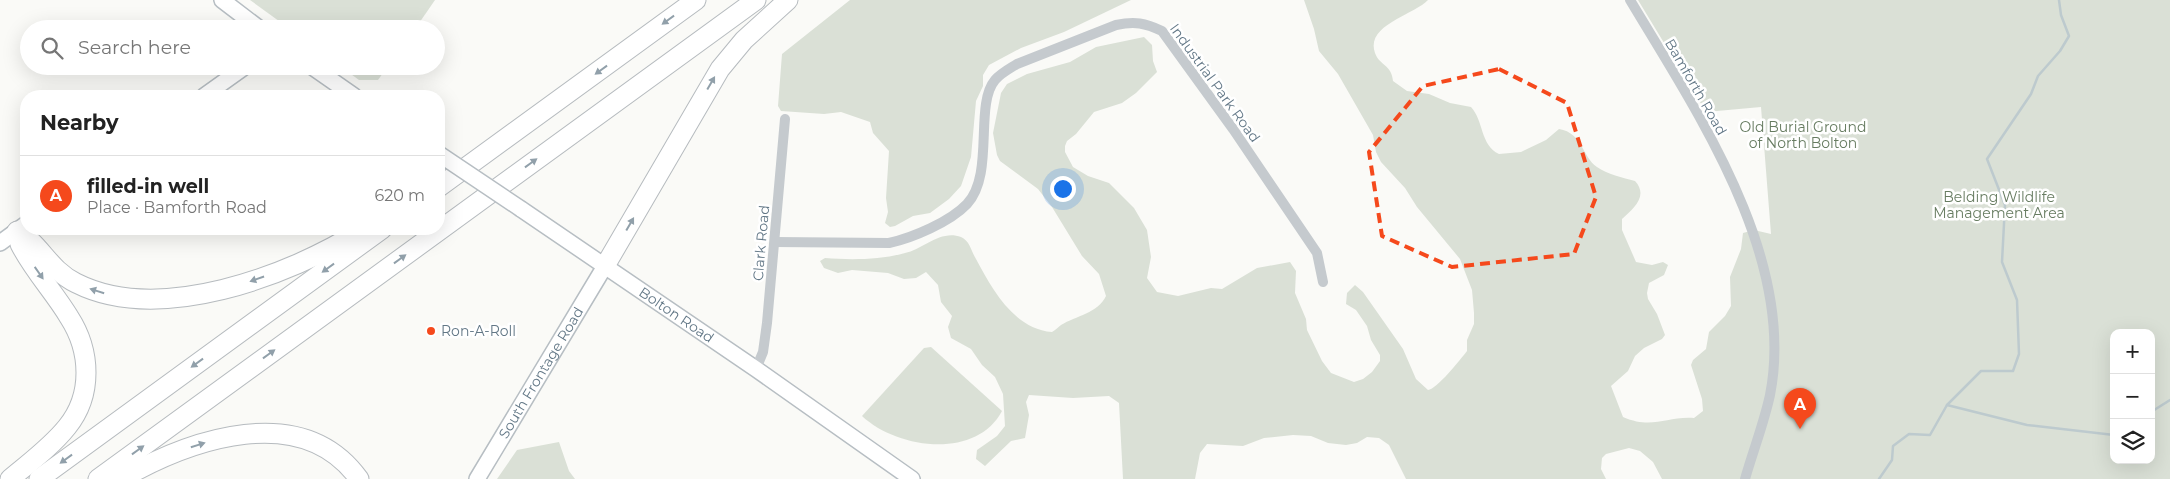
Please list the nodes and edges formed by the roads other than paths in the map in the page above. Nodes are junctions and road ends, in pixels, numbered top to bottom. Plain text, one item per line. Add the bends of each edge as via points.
1 (222, 0) edge
2 (696, 0) edge
3 (756, 0) edge
4 (788, 0) edge
5 (1630, 0) edge
6 (248, 20) edge
7 (233, 75) edge
8 (324, 75) edge
9 (212, 90) edge
10 (345, 90) edge
11 (785, 119) dead end
12 (445, 158) edge
13 (445, 183) edge
14 (445, 226) edge
15 (20, 228) edge
16 (22, 235) edge
17 (26, 235) edge
18 (352, 235) edge
19 (374, 235) edge
20 (433, 235) edge
21 (775, 242) junction
22 (0, 243) edge
23 (605, 266) junction
24 (1323, 282) dead end
25 (756, 370) junction
26 (10, 479) edge
27 (39, 479) edge
28 (98, 479) edge
29 (121, 479) edge
30 (360, 479) edge
31 (478, 479) edge
32 (912, 479) edge
33 (1745, 479) edge

1 - 6 main road
2 -> 13 highway
14 -> 3 highway
23 -> 4 highway via 722,65
5 - 33 street, Bamforth Road via 1742,201 1771,296 1774,349 1770,395
7 - 9 main road
8 - 10 main road
11 - 21 street, Clark Road
12 - 23 main road, Bolton Road, bridge
15 - 22 main road
16 -> 26 highway via 23,250 76,328 83,345 86,368 81,401 71,421
18 -> 17 highway via 312,256 250,281 202,293 154,298 109,294 74,282 56,270
19 -> 27 highway
28 -> 20 highway
21 - 24 street, Industrial Park Road via 889,243 907,239 954,214 967,204 976,190 988,96 994,81 1017,64 1116,25 1147,23 1162,31 1317,253
21 - 25 street, Clark Road via 766,333
23 - 25 main road, Bolton Road
23 - 31 main road, South Frontage Road
25 - 32 main road, Bolton Road
29 -> 30 highway via 195,446 227,438 266,434 292,435 318,442 338,455

